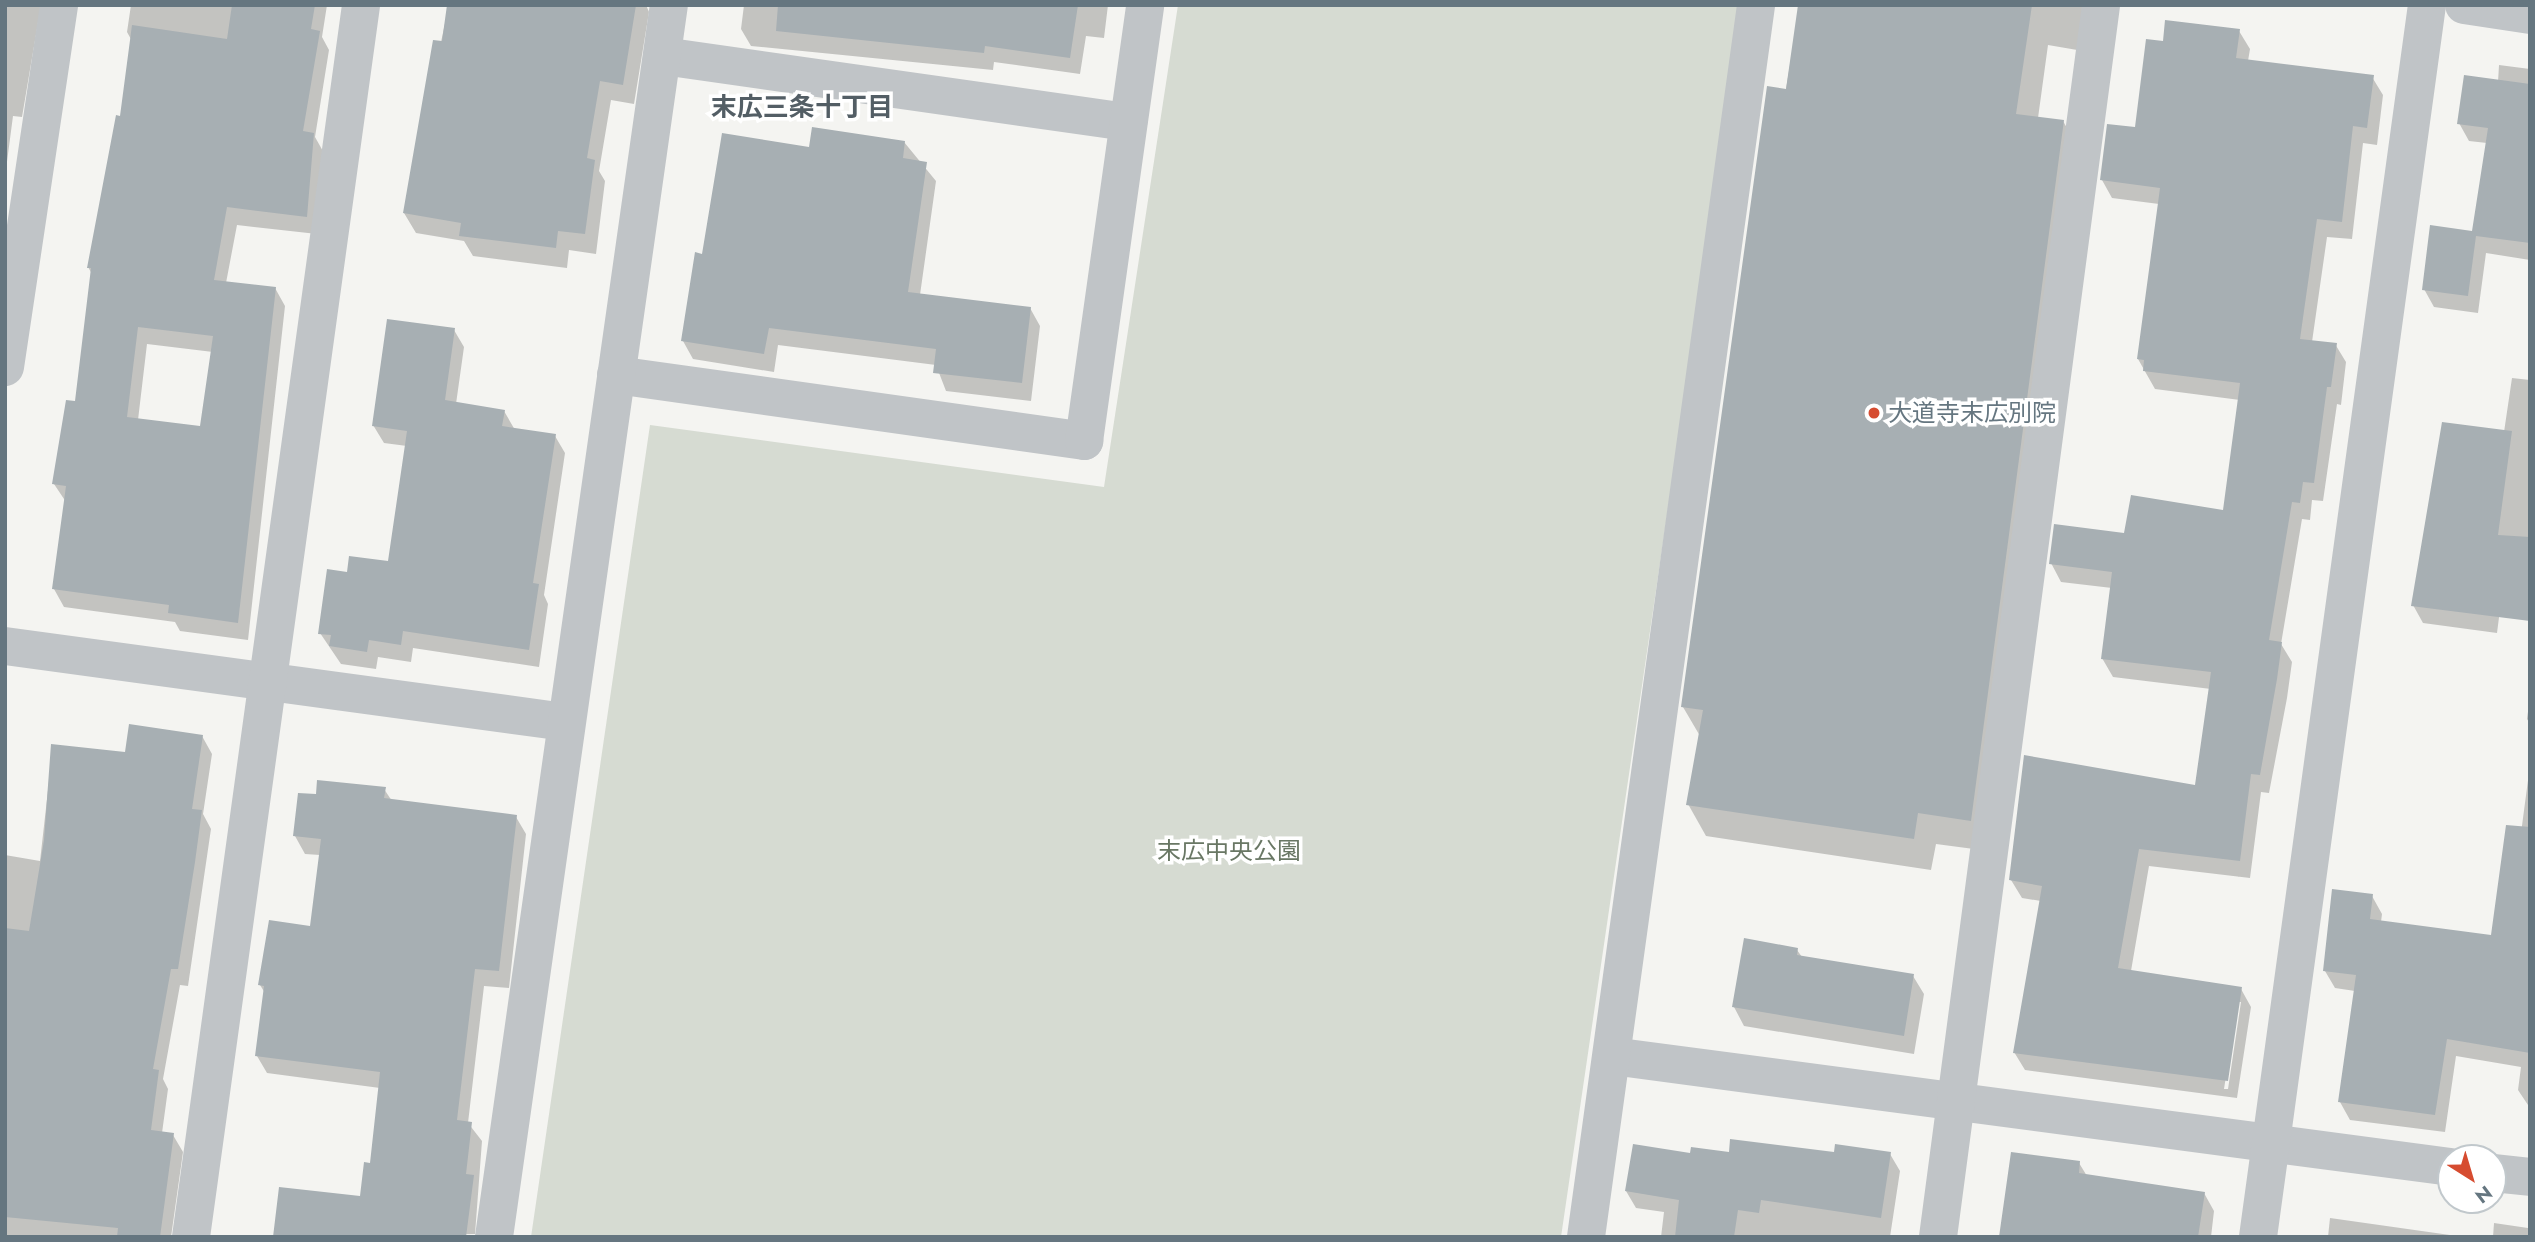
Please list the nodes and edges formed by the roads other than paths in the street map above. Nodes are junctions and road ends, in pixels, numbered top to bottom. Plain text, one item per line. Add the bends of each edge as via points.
1 (59, 5) edge
2 (361, 5) edge
3 (669, 5) edge
4 (1145, 5) edge
5 (1756, 5) edge
6 (2101, 5) edge
7 (2427, 5) edge
8 (2464, 5) edge
9 (2530, 15) edge
10 (663, 56) junction
11 (1128, 122) junction
12 (5, 367) edge
13 (616, 375) junction
14 (5, 646) edge
15 (268, 686) junction
16 (565, 722) junction
17 (1612, 1056) junction
18 (1958, 1105) junction
19 (2271, 1144) junction
20 (2437, 1165) edge
21 (2507, 1174) edge
22 (2530, 1177) edge
23 (191, 1237) edge
24 (494, 1237) edge
25 (1586, 1237) edge
26 (1938, 1237) edge
27 (2258, 1237) edge

1 - 12 street
2 - 15 street
3 - 10 street
4 - 11 street
5 - 17 street
6 - 18 street
7 - 19 street
8 - 9 street
10 - 11 street
10 - 13 street
11 - 13 street via 1084,441
13 - 16 street
14 - 15 street
15 - 16 street
15 - 23 street
16 - 24 street
17 - 18 street
17 - 25 street
18 - 19 street
18 - 26 street
19 - 20 street
19 - 27 street
21 - 22 street

